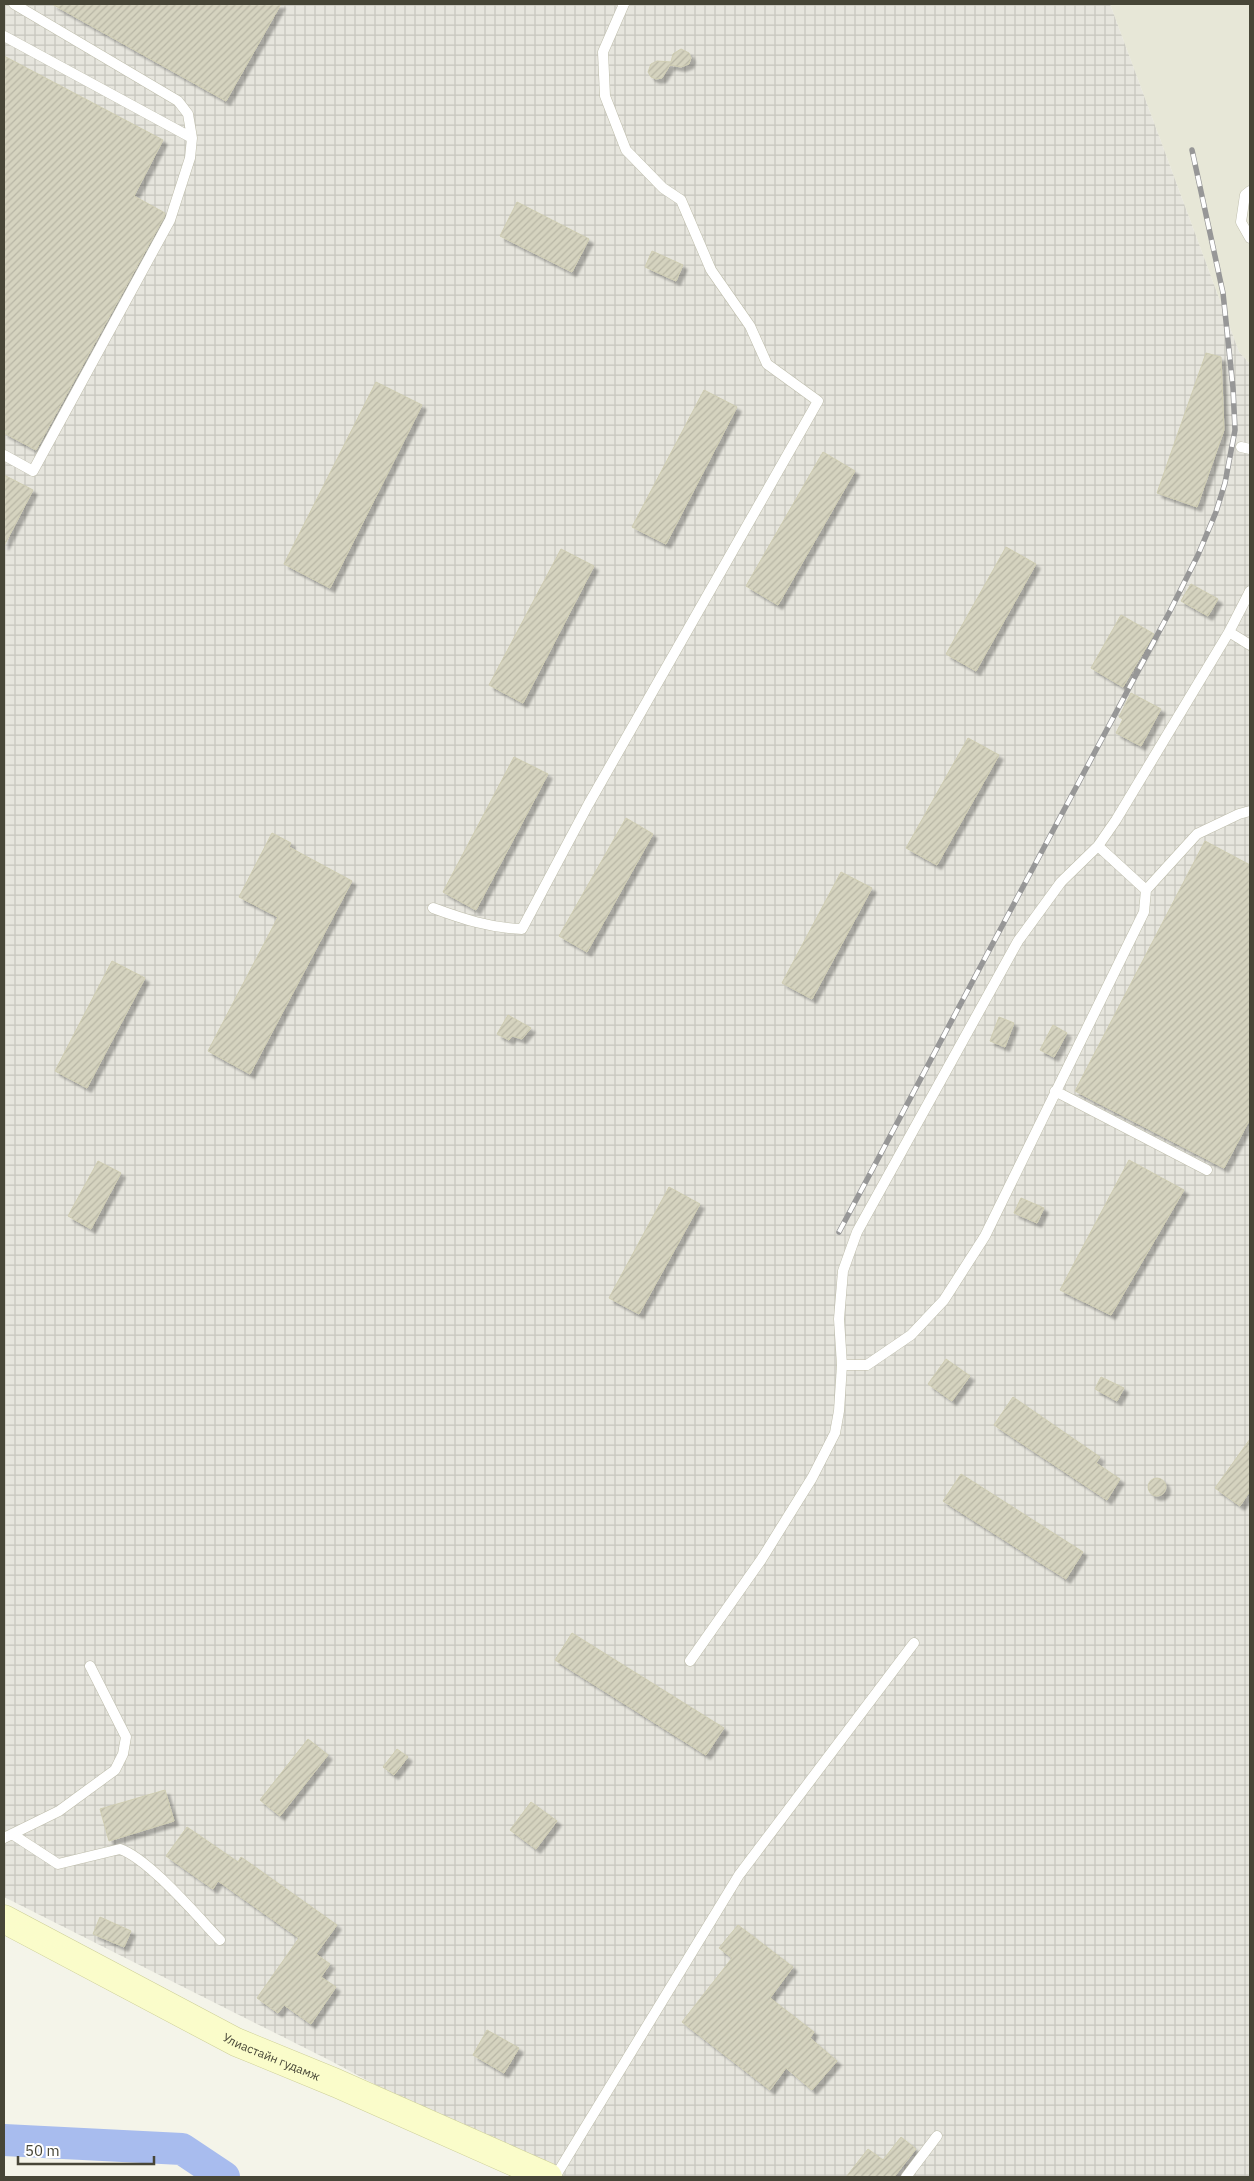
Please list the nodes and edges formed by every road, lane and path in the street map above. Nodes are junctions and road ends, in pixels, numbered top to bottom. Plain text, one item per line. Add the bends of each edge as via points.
1 (14, 4) edge
2 (624, 4) edge
3 (4, 36) edge
4 (192, 138) junction
5 (1250, 191) edge
6 (1250, 238) edge
7 (4, 455) edge
8 (1250, 591) edge
9 (1229, 632) junction
10 (1250, 645) edge
11 (1250, 811) edge
12 (1098, 846) junction
13 (1146, 890) junction
14 (433, 908) dead end
15 (1055, 1091) junction
16 (1207, 1170) dead end
17 (842, 1365) junction
18 (914, 1643) dead end
19 (690, 1660) dead end
20 (90, 1666) dead end
21 (8, 1836) edge
22 (4, 1919) edge
23 (220, 1940) dead end
24 (937, 2136) dead end
25 (548, 2177) edge
26 (555, 2177) edge
27 (906, 2177) edge

1 - 4 lane via 178,101 188,114
2 - 14 lane via 603,52 605,96 626,150 663,188 680,200 710,270 750,326 767,364 818,401 588,805 522,929 477,924
3 - 4 lane
4 - 7 lane via 190,158 170,220 33,471
5 - 6 lane via 1245,195 1242,222
8 - 9 lane
9 - 10 lane
9 - 12 lane
11 - 13 lane via 1197,834
12 - 13 lane
12 - 17 lane via 1061,882 1018,941 857,1232 843,1271 839,1319
13 - 15 lane via 1144,912
15 - 16 lane
15 - 17 lane via 984,1236 944,1300 911,1335 867,1364
17 - 19 lane via 839,1411 829,1448 760,1560
18 - 26 lane via 739,1875
20 - 21 lane via 126,1737 123,1754 114,1770 59,1812
21 - 23 lane via 58,1864 120,1850 130,1853 168,1886
22 - 25 main road, Улиастайн гудамж via 236,2042
24 - 27 lane

